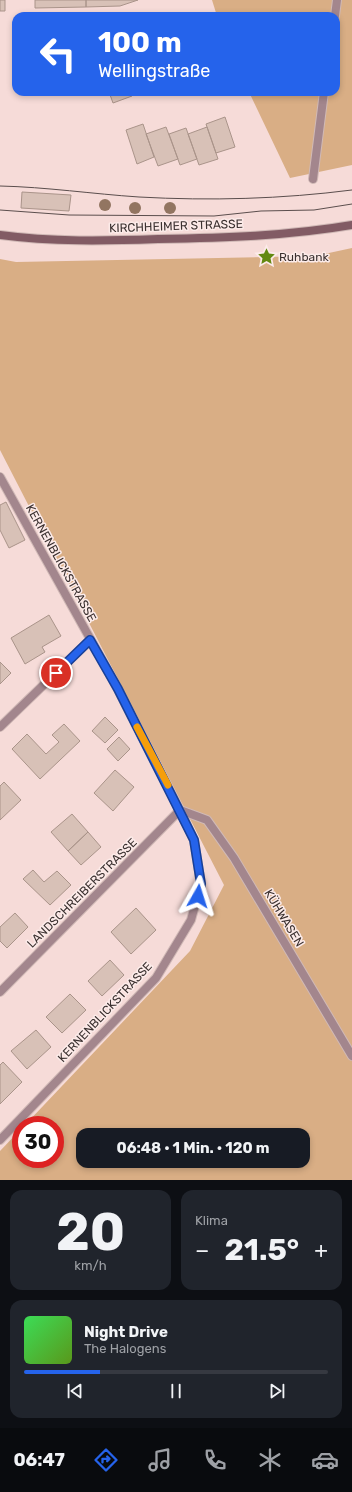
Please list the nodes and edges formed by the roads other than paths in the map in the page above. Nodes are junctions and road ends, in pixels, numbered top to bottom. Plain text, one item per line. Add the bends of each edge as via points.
1 (337, 0) edge
2 (336, 12) edge
3 (323, 96) edge
4 (313, 179) dead end
5 (352, 225) edge
6 (0, 235) edge
7 (0, 477) edge
8 (90, 640) junction
9 (0, 727) edge
10 (180, 810) junction
11 (0, 992) edge
12 (352, 1056) edge
13 (0, 1140) edge

1 - 2 street
3 - 4 street
5 - 6 main road, KIRCHHEIMER STRASSE via 266,235 208,238 110,240
7 - 8 street, KERNENBLICKSTRASSE
8 - 9 street
8 - 10 street, KERNENBLICKSTRASSE
10 - 11 street, LANDSCHREIBERSTRASSE
10 - 12 street, KÜHWASEN via 207,820 234,858
10 - 13 street, KERNENBLICKSTRASSE via 194,840 201,884 191,920 156,978

